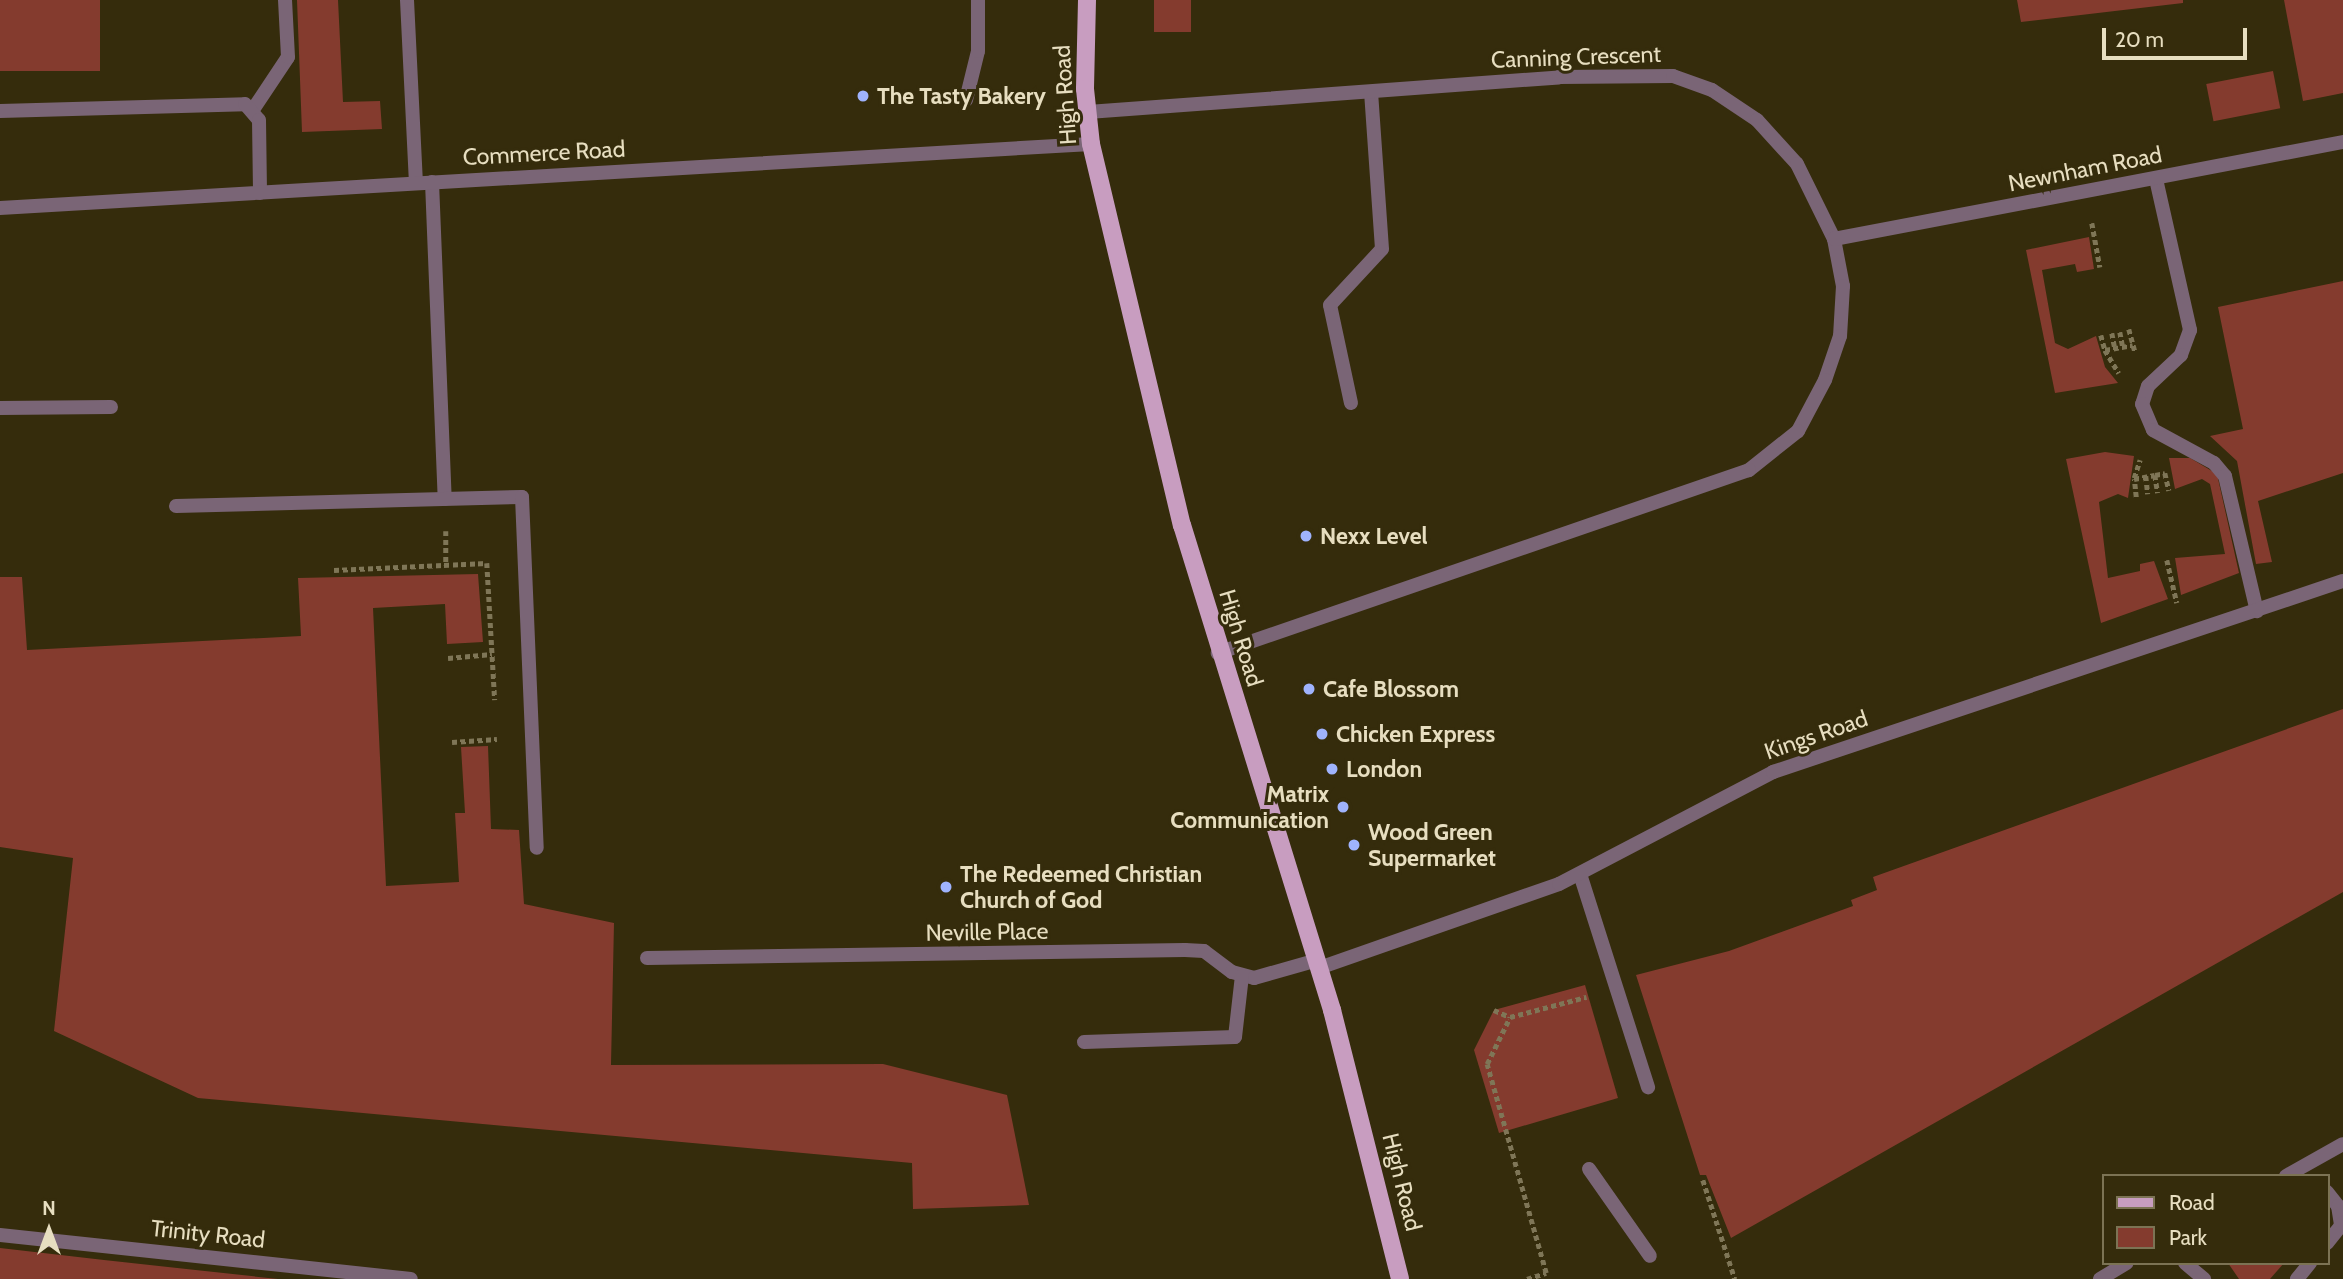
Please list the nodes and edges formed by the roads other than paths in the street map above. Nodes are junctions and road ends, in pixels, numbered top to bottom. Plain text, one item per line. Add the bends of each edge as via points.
1 (285, 0) edge
2 (407, 0) edge
3 (978, 0) edge
4 (1087, 0) edge
5 (1371, 92) junction
6 (966, 100) dead end
7 (254, 108) junction
8 (0, 111) edge
9 (1088, 112) junction
10 (2343, 142) edge
11 (1091, 144) junction
12 (2156, 179) junction
13 (432, 182) junction
14 (416, 183) junction
15 (260, 193) junction
16 (0, 208) edge
17 (1834, 239) junction
18 (1351, 403) dead end
19 (111, 407) dead end
20 (0, 408) edge
21 (445, 499) junction
22 (176, 506) dead end
23 (2343, 581) edge
24 (2257, 611) junction
25 (1218, 653) junction
26 (537, 848) dead end
27 (1580, 874) junction
28 (647, 958) dead end
29 (1318, 964) junction
30 (1242, 976) junction
31 (1084, 1042) dead end
32 (1648, 1087) dead end
33 (2343, 1144) edge
34 (1590, 1169) dead end
35 (2290, 1174) edge
36 (2329, 1195) edge
37 (2342, 1225) edge
38 (0, 1235) edge
39 (2329, 1241) edge
40 (1650, 1256) dead end
41 (2124, 1265) edge
42 (2189, 1265) edge
43 (2308, 1265) edge
44 (411, 1279) edge
45 (1400, 1279) edge
46 (2100, 1279) edge
47 (2204, 1279) edge
48 (2297, 1279) edge

1 - 7 street via 288,57
2 - 14 street
3 - 6 street via 978,51
4 - 9 main road, High Road
5 - 9 street, Canning Crescent
5 - 17 street, Canning Crescent via 1583,75 1673,76 1712,90 1757,121 1797,164
5 - 18 street via 1382,249 1330,305
7 - 8 street via 235,101
7 - 15 street
9 - 11 main road, High Road
10 - 12 street, Newnham Road
11 - 13 street, Commerce Road
11 - 25 main road, High Road
12 - 17 street, Newnham Road
12 - 24 street via 2190,330 2181,355 2148,386 2142,404 2153,430 2214,463 2225,477
13 - 14 street, Commerce Road
13 - 21 street
14 - 15 street, Commerce Road
15 - 16 street, Commerce Road
17 - 25 street, Canning Crescent via 1843,286 1840,336 1825,380 1798,431 1749,470
19 - 20 street
21 - 22 street
21 - 26 street via 522,497
23 - 24 street, Kings Road
24 - 27 street, Kings Road via 1773,772
25 - 29 main road, High Road
27 - 29 street, Kings Road
27 - 32 street
28 - 30 street, Neville Place via 1185,950 1204,951
29 - 30 street via 1254,978
29 - 45 main road, High Road
30 - 31 street via 1235,1037
33 - 35 street
34 - 40 street
36 - 37 street via 2338,1206
37 - 39 street
38 - 44 street, Trinity Road
41 - 46 street
42 - 47 street
43 - 48 street

